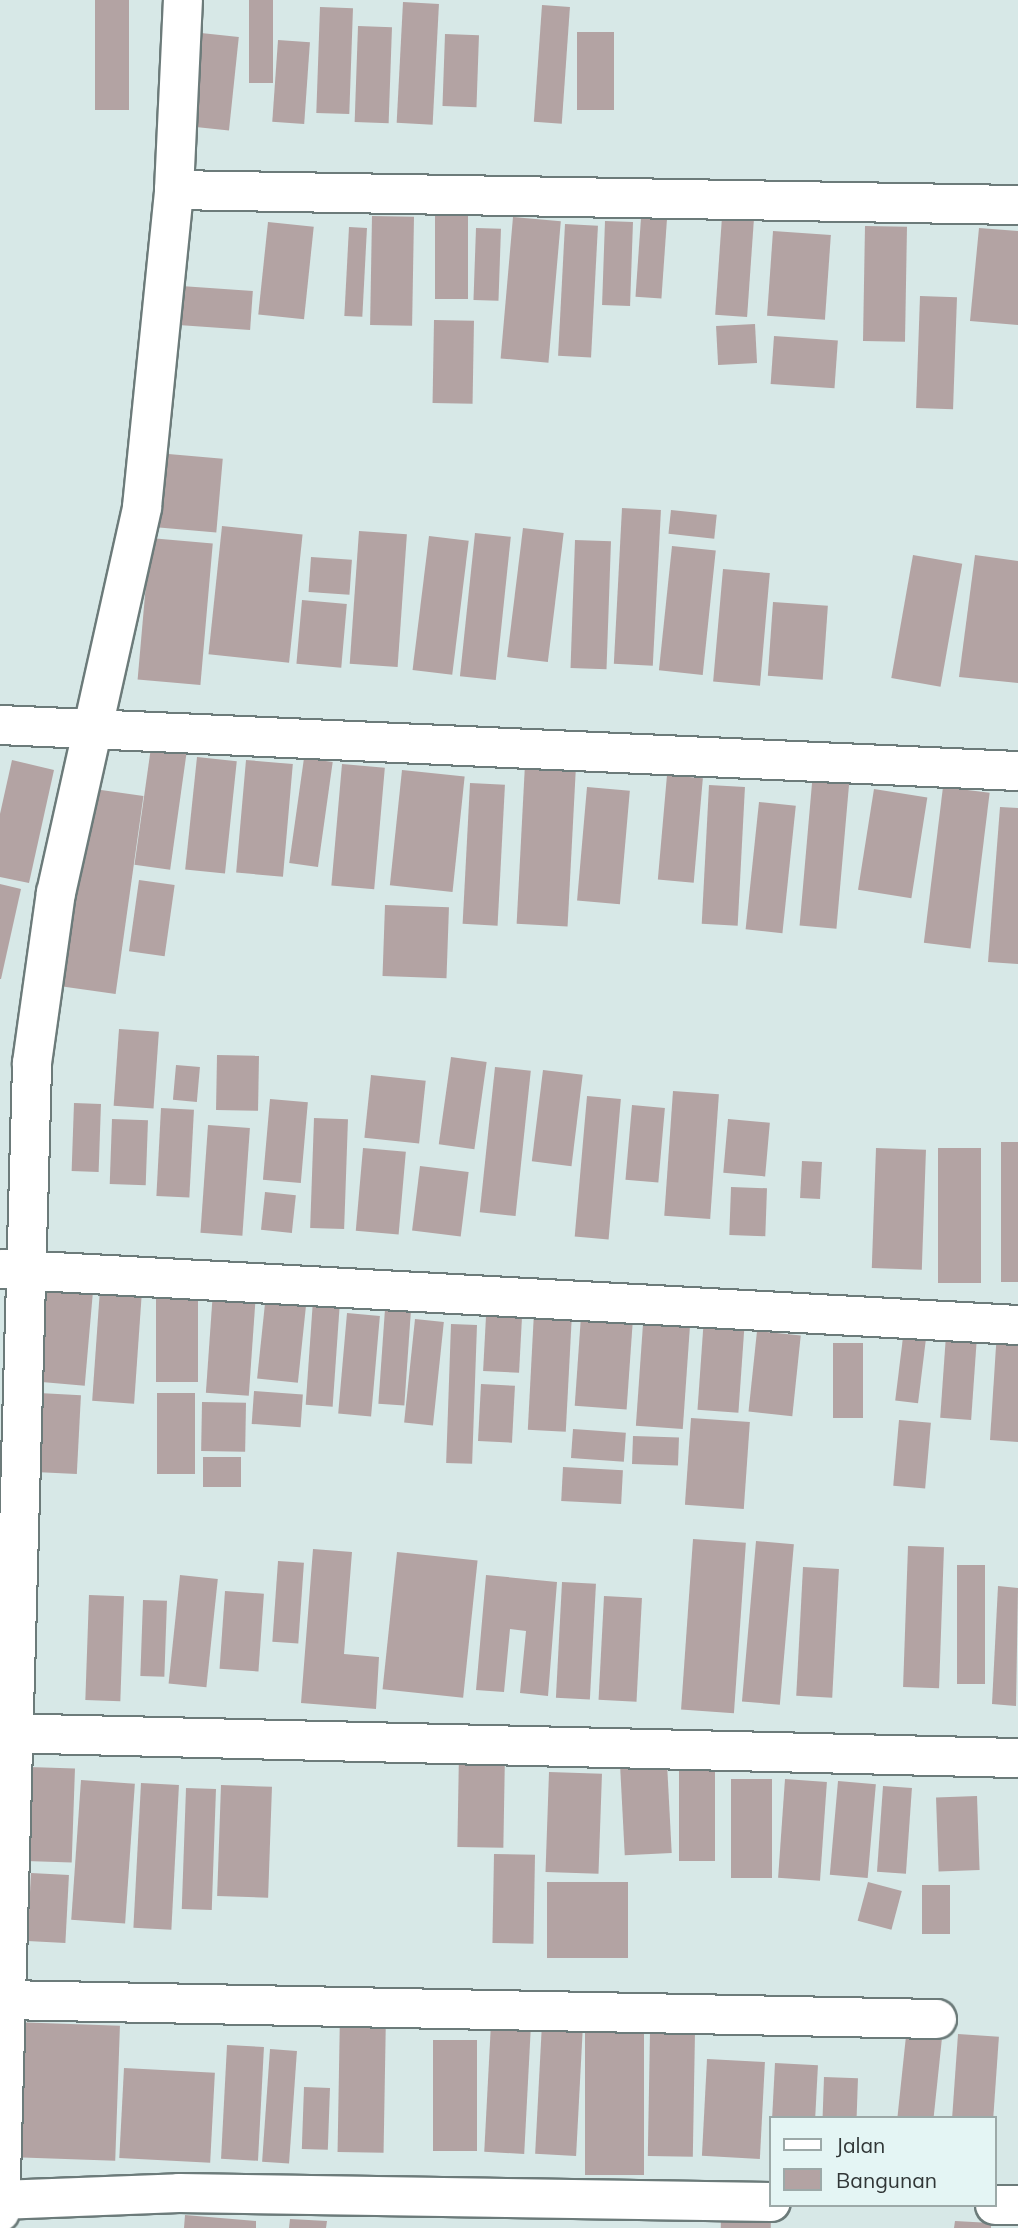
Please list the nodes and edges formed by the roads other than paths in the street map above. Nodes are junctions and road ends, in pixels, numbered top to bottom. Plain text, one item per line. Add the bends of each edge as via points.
1 (183, 0) edge
2 (174, 190) junction
3 (1018, 205) edge
4 (0, 725) edge
5 (97, 728) junction
6 (1018, 771) edge
7 (11, 1270) edge
8 (1018, 1325) edge
9 (5, 1733) edge
10 (1018, 1758) edge
11 (5, 2000) junction
12 (937, 2019) dead end
13 (0, 2200) edge
14 (769, 2202) edge
15 (997, 2205) edge
16 (1018, 2205) edge
17 (0, 2212) edge

1 - 2 street
2 - 3 street
2 - 5 street via 142,507
4 - 5 street
5 - 6 street
5 - 7 street via 57,893 38,1012
7 - 8 street
7 - 9 street
9 - 10 street
9 - 11 street
11 - 12 street
11 - 13 street
13 - 14 street via 179,2193
13 - 17 street
15 - 16 street

